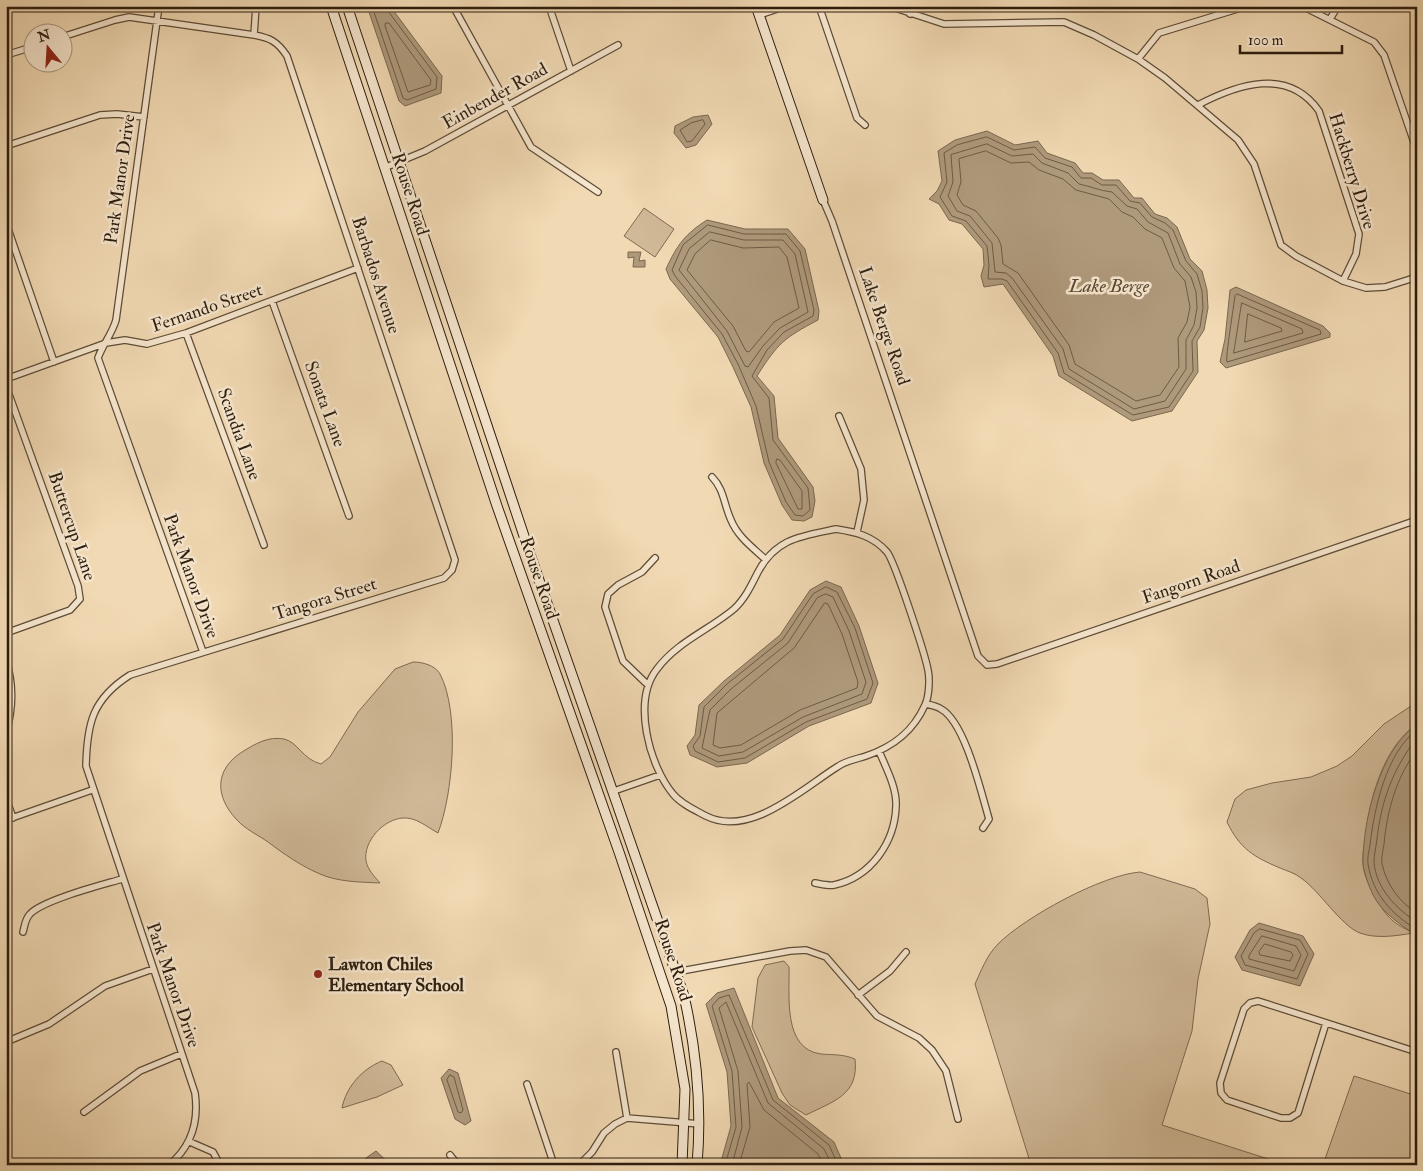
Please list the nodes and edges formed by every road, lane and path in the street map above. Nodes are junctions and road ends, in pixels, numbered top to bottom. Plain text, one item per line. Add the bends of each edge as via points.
1 (159, 6) edge
2 (256, 6) edge
3 (331, 6) edge
4 (347, 6) edge
5 (452, 6) edge
6 (549, 6) edge
7 (756, 6) edge
8 (786, 6) edge
9 (818, 6) edge
10 (889, 6) edge
11 (913, 6) edge
12 (1247, 6) edge
13 (1302, 6) edge
14 (1338, 6) edge
15 (910, 14) junction
16 (759, 16) junction
17 (1330, 19) junction
18 (158, 22) junction
19 (72, 34) edge
20 (254, 35) junction
21 (618, 45) dead end
22 (22, 50) edge
23 (6, 55) edge
24 (1138, 59) junction
25 (571, 71) junction
26 (1198, 105) junction
27 (507, 106) junction
28 (144, 117) junction
29 (865, 125) dead end
30 (6, 146) edge
31 (1417, 151) edge
32 (398, 162) junction
33 (384, 168) junction
34 (598, 192) dead end
35 (823, 200) joint
36 (6, 223) edge
37 (358, 268) junction
38 (1417, 277) edge
39 (1343, 281) junction
40 (272, 301) junction
41 (186, 333) junction
42 (106, 343) junction
43 (54, 362) junction
44 (6, 379) edge
45 (6, 386) edge
46 (839, 416) dead end
47 (712, 477) dead end
48 (349, 516) dead end
49 (1417, 520) edge
50 (856, 532) junction
51 (264, 545) dead end
52 (655, 558) dead end
53 (765, 558) junction
54 (452, 570) joint
55 (6, 632) edge
56 (203, 652) junction
57 (978, 656) joint
58 (6, 660) edge
59 (648, 685) junction
60 (926, 704) junction
61 (6, 733) edge
62 (880, 751) junction
63 (660, 775) junction
64 (92, 790) junction
65 (614, 791) junction
66 (6, 798) edge
67 (9, 819) edge
68 (983, 828) dead end
69 (122, 879) junction
70 (815, 883) dead end
71 (24, 932) dead end
72 (906, 952) dead end
73 (152, 969) junction
74 (676, 972) junction
75 (858, 995) junction
76 (1326, 1023) junction
77 (6, 1042) edge
78 (616, 1052) dead end
79 (1417, 1052) edge
80 (181, 1054) junction
81 (527, 1084) dead end
82 (84, 1112) dead end
83 (627, 1118) junction
84 (958, 1119) dead end
85 (685, 1123) junction
86 (700, 1124) junction
87 (190, 1142) junction
88 (450, 1155) dead end
89 (169, 1165) edge
90 (220, 1165) edge
91 (458, 1165) edge
92 (554, 1165) edge
93 (579, 1165) edge
94 (682, 1165) edge
95 (697, 1165) edge

1 - 18 street, Park Manor Drive
2 - 20 street
3 - 33 street, Rouse Road
4 - 32 street, Rouse Road
5 - 27 street via 465,24
6 - 25 street
7 - 16 street, Lake Berge Road
8 - 16 street
9 - 29 street via 858,118
10 - 15 street
11 - 15 street
12 - 24 street via 1159,33
13 - 17 street
14 - 17 street
15 - 24 street via 944,24 1064,22
16 - 35 street, Lake Berge Road
17 - 31 street via 1374,42 1384,55
18 - 19 street, Barbados Avenue via 130,18 115,20
18 - 20 street, Barbados Avenue
18 - 28 street, Park Manor Drive
20 - 37 street, Barbados Avenue via 270,38 287,56
21 - 25 street, Einbender Road
22 - 23 street
24 - 26 street
25 - 27 street, Einbender Road
26 - 39 street via 1238,140 1254,164 1281,245
26 - 39 street, Hackberry Drive via 1216,96 1266,82 1290,86 1310,99 1319,111 1359,234 1356,254
27 - 32 street, Einbender Road via 425,152
27 - 34 street via 531,147
28 - 30 street via 100,115
28 - 42 street, Park Manor Drive via 116,320
32 - 33 street, Einbender Road
32 - 65 street, Rouse Road via 533,563
33 - 85 street, Rouse Road via 500,515 666,991 682,1066
35 - 57 street, Lake Berge Road
36 - 43 street
37 - 40 street, Fernando Street
37 - 54 street, Barbados Avenue via 455,560
38 - 39 street via 1385,287 1366,288
40 - 41 street, Fernando Street
40 - 48 street, Sonata Lane
41 - 42 street, Fernando Street via 147,344 125,340
41 - 51 street, Scandia Lane
42 - 43 street, Fernando Street
42 - 56 street, Park Manor Drive via 98,358 99,366
43 - 44 street, Fernando Street
45 - 55 street, Buttercup Lane via 80,599 70,610
46 - 50 street via 861,469 864,500
47 - 53 street via 720,485 740,537
49 - 57 street, Fangorn Road via 997,664 987,665
50 - 53 street via 836,529 789,540
50 - 60 street via 872,538 889,554 928,672
52 - 59 street via 642,572 608,594 605,606 623,661
53 - 59 street via 735,608 670,654
54 - 56 street, Tangora Street via 444,578
56 - 64 street, Park Manor Drive via 130,676 114,685 100,701 86,737 86,766
58 - 61 street via 12,692
59 - 63 street via 644,709 646,732
60 - 62 street via 911,729
60 - 68 street via 942,709 954,721 967,747 989,818
62 - 63 street via 839,765 786,802 756,817 736,822 713,820 690,808 674,795
62 - 70 street via 894,790 896,806 889,842 876,860 855,877 833,885
63 - 65 street
64 - 67 street
64 - 69 street, Park Manor Drive
65 - 74 street, Rouse Road
66 - 67 street
69 - 71 street via 44,905 25,921
69 - 73 street, Park Manor Drive
72 - 75 street via 890,971
73 - 77 street via 106,986 50,1024
73 - 80 street, Park Manor Drive
74 - 75 street via 806,950 826,957
74 - 86 street, Rouse Road via 693,1036
75 - 84 street via 878,1016 919,1038 932,1050 946,1071
76 - 76 street via 1258,1001 1250,1003 1244,1009 1220,1083 1221,1093 1227,1100 1281,1118 1290,1118 1298,1113
76 - 79 street
78 - 83 street
80 - 82 street via 140,1071
80 - 87 street, Park Manor Drive via 197,1107
81 - 92 street
83 - 85 street
83 - 93 street via 604,1133
85 - 86 street
85 - 94 street, Rouse Road
86 - 95 street, Rouse Road
87 - 89 street, Park Manor Drive
87 - 90 street via 213,1152
88 - 91 street

